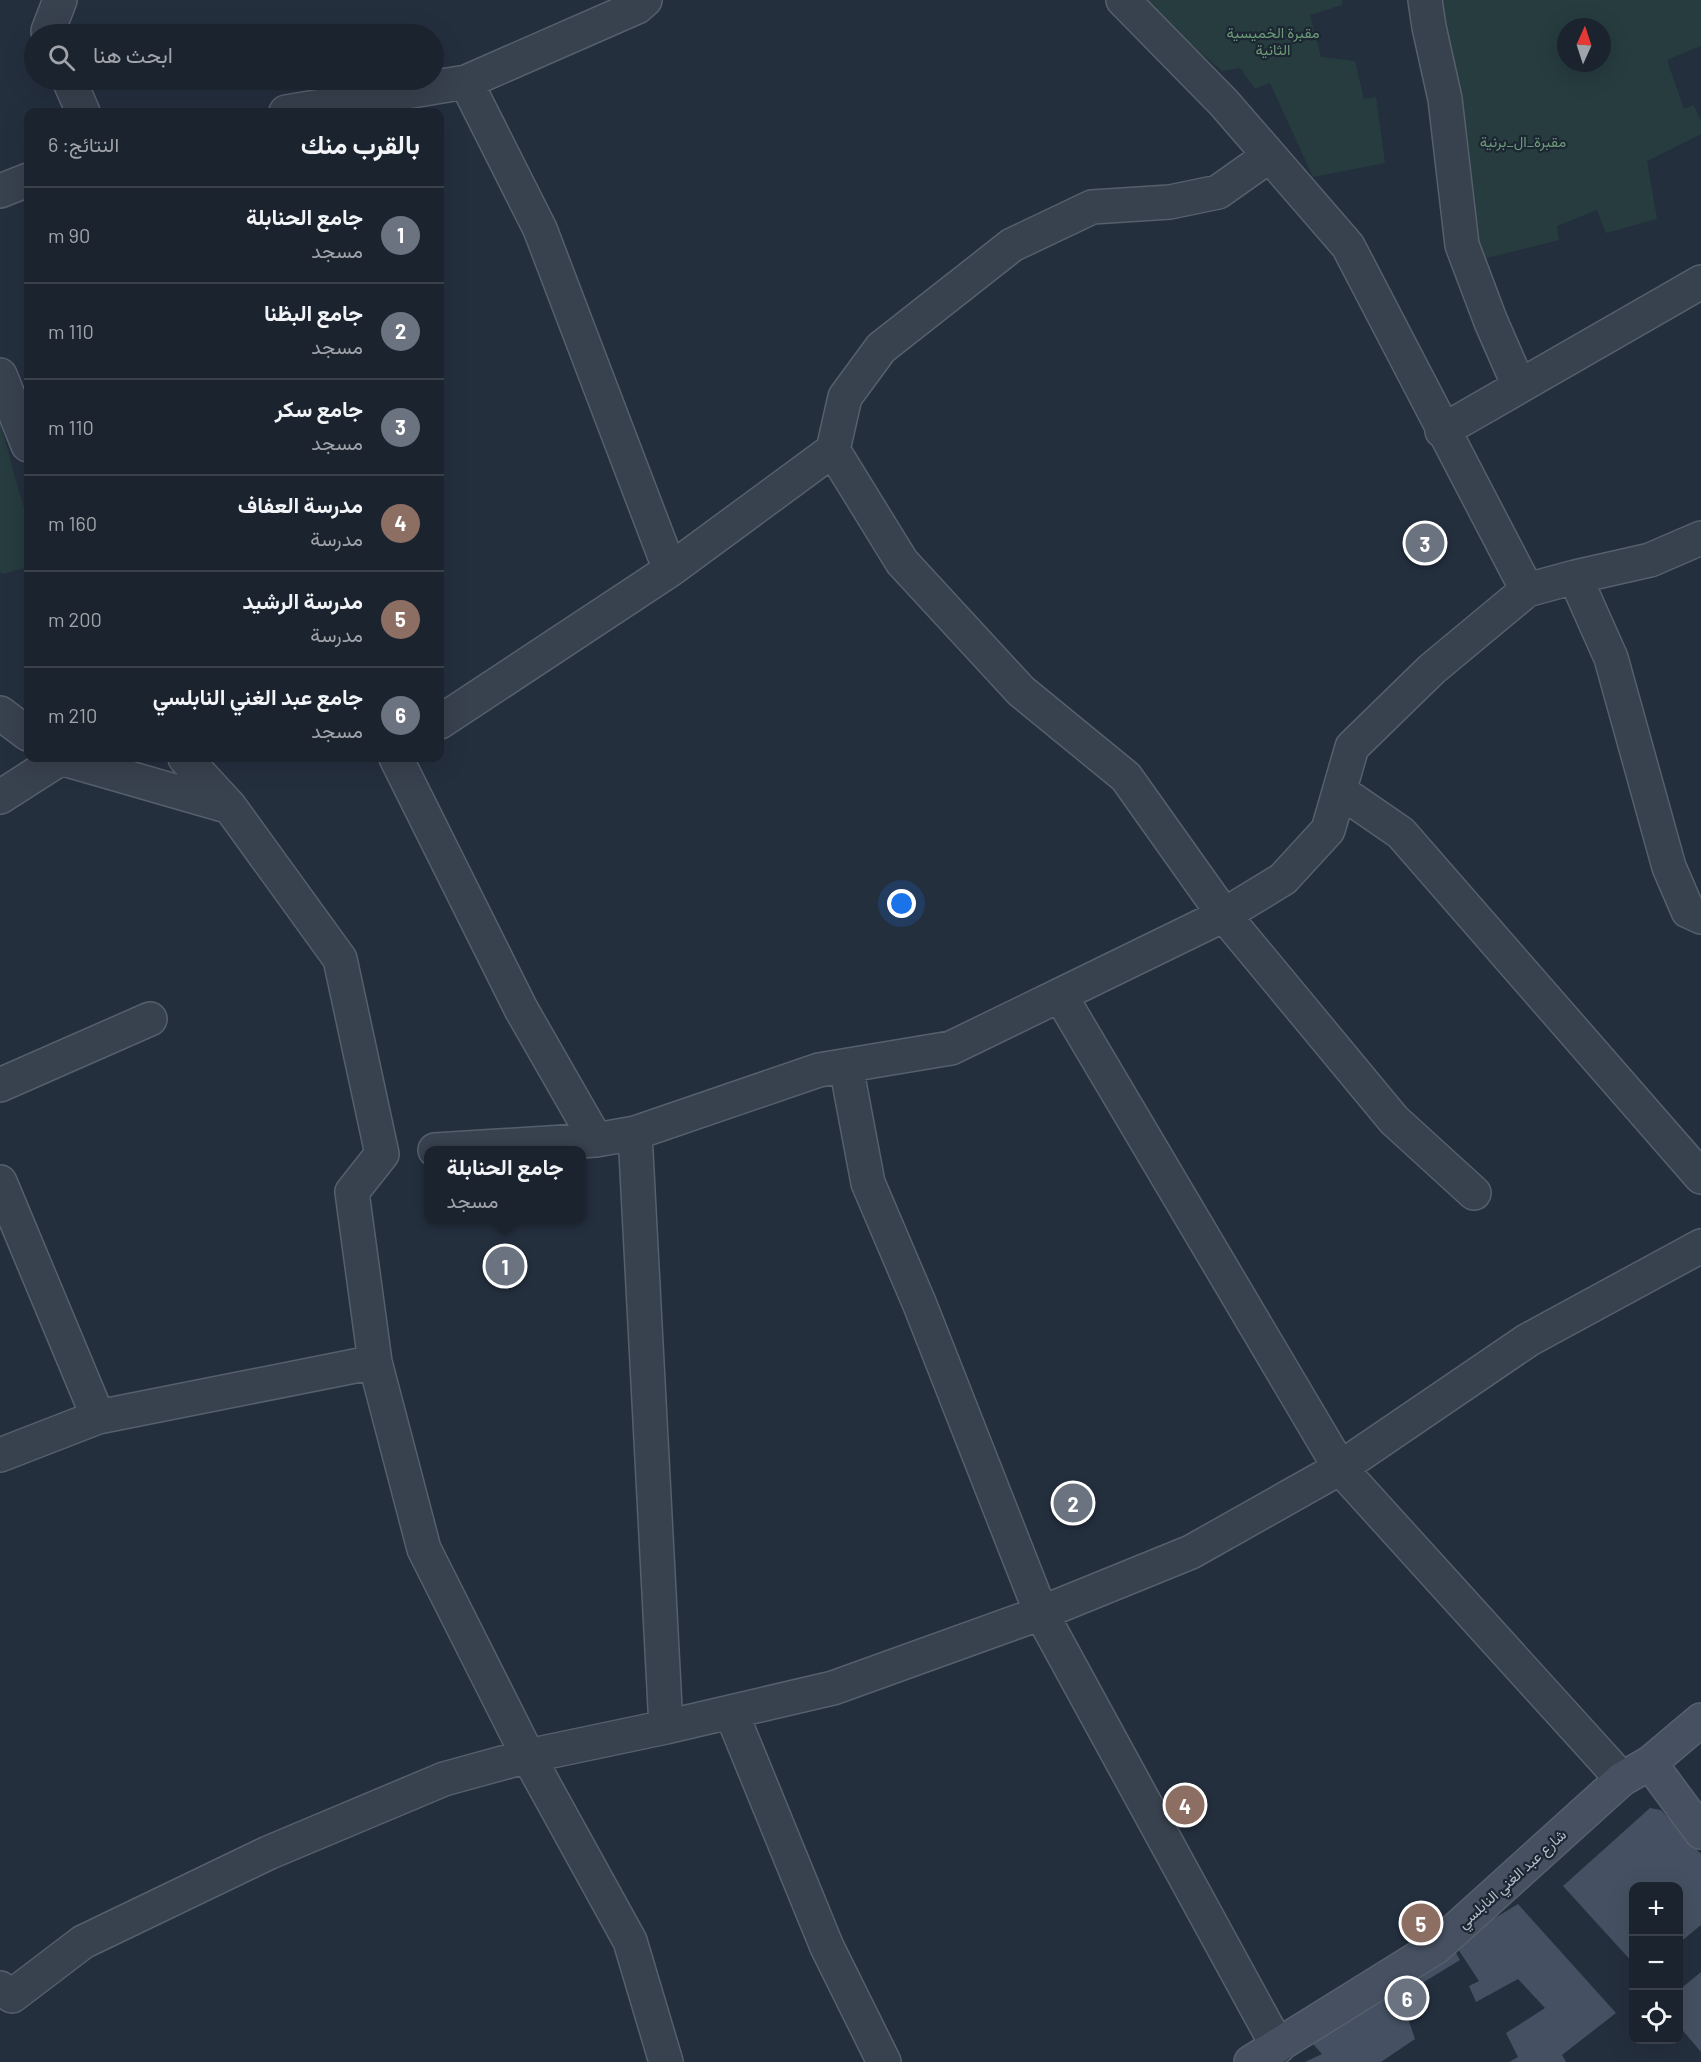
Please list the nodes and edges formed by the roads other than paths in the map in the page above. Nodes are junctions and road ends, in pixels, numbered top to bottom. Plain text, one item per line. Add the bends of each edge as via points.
1 (60, 0) edge
2 (645, 0) edge
3 (1123, 0) edge
4 (1425, 0) edge
5 (51, 24) edge
6 (466, 82) junction
7 (444, 86) edge
8 (73, 90) edge
9 (418, 90) edge
10 (81, 108) edge
11 (310, 108) edge
12 (1269, 156) junction
13 (24, 182) edge
14 (0, 191) edge
15 (1701, 282) edge
16 (0, 375) edge
17 (1519, 386) junction
18 (1442, 431) junction
19 (24, 435) edge
20 (833, 450) junction
21 (1701, 538) edge
22 (670, 570) junction
23 (1575, 577) junction
24 (1527, 590) junction
25 (0, 713) edge
26 (444, 720) edge
27 (24, 731) edge
28 (54, 762) edge
29 (74, 762) edge
30 (188, 762) edge
31 (398, 762) edge
32 (1340, 791) junction
33 (0, 797) edge
34 (230, 807) junction
35 (1224, 915) junction
36 (1701, 917) edge
37 (1060, 995) junction
38 (150, 1019) dead end
39 (846, 1066) junction
40 (0, 1085) edge
41 (635, 1133) junction
42 (596, 1140) junction
43 (499, 1146) edge
44 (424, 1151) edge
45 (382, 1154) junction
46 (1701, 1177) edge
47 (0, 1182) edge
48 (1474, 1193) dead end
49 (1701, 1246) edge
50 (375, 1362) junction
51 (98, 1417) junction
52 (0, 1455) edge
53 (1340, 1468) junction
54 (1041, 1613) junction
55 (731, 1712) junction
56 (1701, 1720) edge
57 (666, 1727) junction
58 (528, 1756) junction
59 (1650, 1763) junction
60 (1622, 1779) junction
61 (1701, 1832) edge
62 (0, 1988) edge
63 (1265, 2054) edge
64 (666, 2062) edge
65 (884, 2062) edge

1 - 5 street
2 - 6 street via 637,7
3 - 12 street via 1224,103
4 - 17 street via 1445,99 1462,245
6 - 7 street
6 - 22 street via 540,229
8 - 10 street
9 - 11 street
12 - 18 street via 1348,246
12 - 20 street via 1218,192 1170,202 1092,207 1012,245 881,348 845,397
13 - 14 street
15 - 17 street
16 - 19 street
17 - 18 street
18 - 24 street
20 - 22 street
20 - 35 street via 902,562 1021,691 1126,777
21 - 23 street via 1650,560
22 - 26 street
23 - 24 street
23 - 36 street via 1611,658 1669,867 1688,911
24 - 32 street via 1432,669 1352,747
25 - 27 street
28 - 33 street
29 - 34 street
30 - 34 street
31 - 42 street via 521,1009
32 - 35 street via 1328,830 1283,879
32 - 46 street via 1401,833
34 - 45 street via 340,959
35 - 37 street
35 - 48 street via 1394,1120
37 - 39 street via 951,1048
37 - 53 street
38 - 40 street
39 - 41 street via 819,1070
39 - 54 street via 868,1183
41 - 42 street
41 - 57 street
42 - 43 street
44 - 45 street
45 - 50 street via 352,1192
47 - 51 street
49 - 53 street via 1528,1340
50 - 51 street
50 - 58 street via 424,1549
51 - 52 street
53 - 54 street via 1191,1552
53 - 60 street
54 - 55 street via 833,1688
54 - 63 street
55 - 57 street
55 - 65 street via 827,1947
56 - 59 main road, شارع عبد الغني النابلسي
57 - 58 street
58 - 62 street via 444,1779 268,1853 83,1942 12,1996
58 - 64 street via 630,1941
59 - 60 main road, شارع عبد الغني النابلسي
59 - 61 main road
60 - 63 main road, شارع عبد الغني النابلسي via 1436,1947

